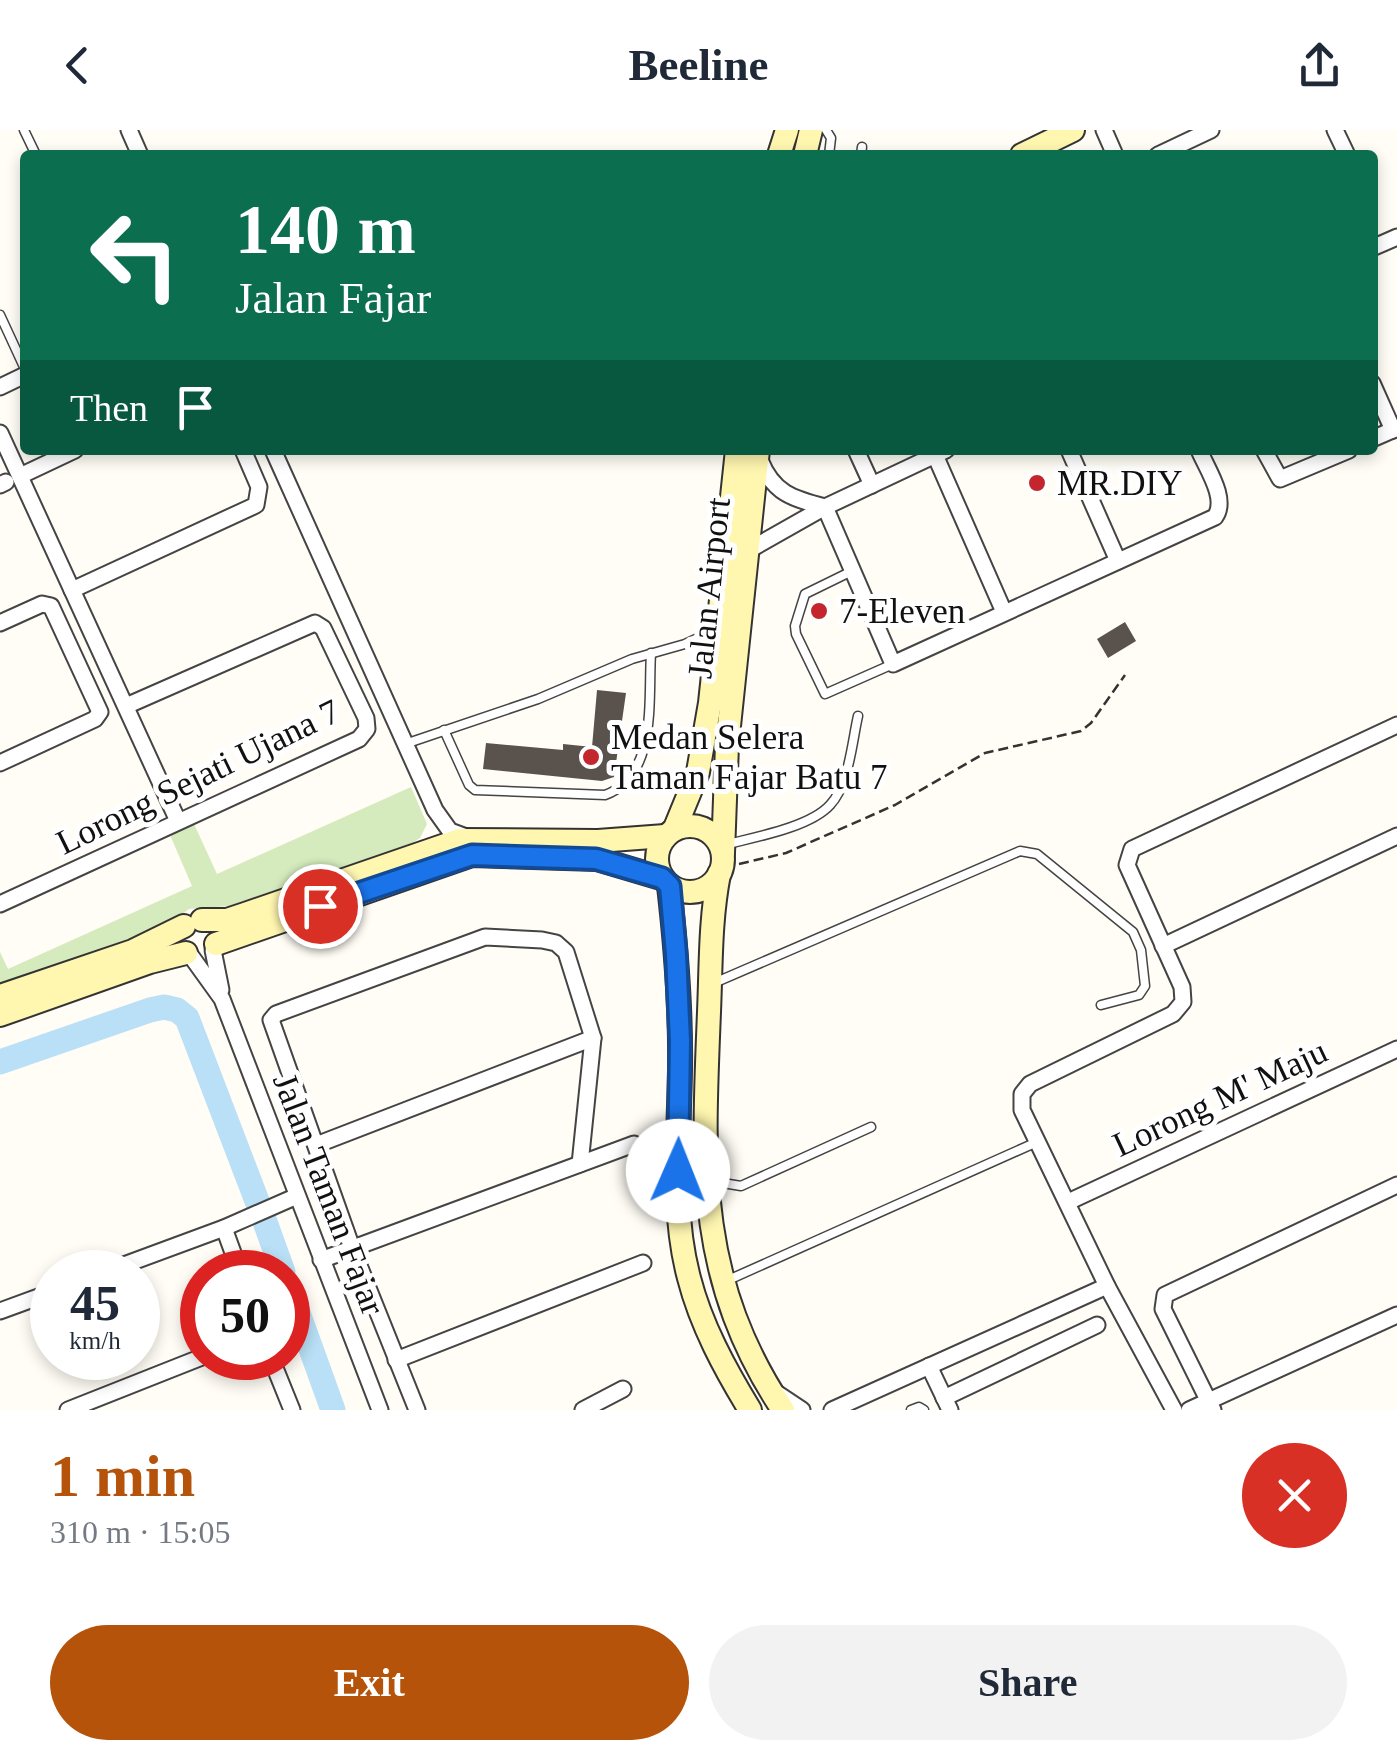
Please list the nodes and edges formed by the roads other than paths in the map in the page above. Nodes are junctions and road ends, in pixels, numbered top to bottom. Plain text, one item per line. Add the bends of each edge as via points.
1 (1073, 130) edge
2 (1211, 130) edge
3 (1196, 137) junction
4 (1032, 150) edge
5 (1169, 150) edge
6 (1202, 150) edge
7 (0, 316) edge
8 (11, 338) junction
9 (0, 344) edge
10 (20, 360) edge
11 (1378, 395) edge
12 (1395, 429) edge
13 (0, 432) edge
14 (64, 455) edge
15 (245, 455) edge
16 (275, 455) edge
17 (749, 455) edge
18 (750, 455) edge
19 (753, 455) edge
20 (858, 455) edge
21 (937, 455) edge
22 (942, 455) edge
23 (1071, 455) edge
24 (1200, 455) edge
25 (1266, 455) edge
26 (1338, 455) edge
27 (9, 481) edge
28 (872, 485) junction
29 (825, 508) junction
30 (749, 550) junction
31 (1118, 561) junction
32 (852, 571) junction
33 (72, 590) junction
34 (722, 608) junction
35 (1004, 612) junction
36 (0, 623) edge
37 (685, 644) junction
38 (651, 653) junction
39 (893, 664) junction
40 (710, 703) junction
41 (126, 706) junction
42 (858, 716) dead end
43 (1397, 725) edge
44 (444, 730) junction
45 (405, 744) junction
46 (0, 763) edge
47 (435, 810) junction
48 (178, 821) junction
49 (670, 832) junction
50 (1397, 836) edge
51 (473, 839) junction
52 (420, 852) junction
53 (722, 859) junction
54 (666, 882) junction
55 (0, 904) edge
56 (193, 923) junction
57 (1163, 946) junction
58 (201, 951) junction
59 (710, 985) junction
60 (0, 996) edge
61 (1101, 1005) dead end
62 (0, 1015) edge
63 (593, 1038) junction
64 (1397, 1049) edge
65 (871, 1127) dead end
66 (1038, 1142) junction
67 (634, 1144) dead end
68 (316, 1145) junction
69 (580, 1164) junction
70 (707, 1180) junction
71 (1397, 1185) edge
72 (297, 1196) junction
73 (1068, 1202) junction
74 (224, 1228) junction
75 (352, 1248) junction
76 (232, 1250) edge
77 (160, 1252) edge
78 (321, 1260) junction
79 (643, 1263) dead end
80 (722, 1283) junction
81 (1107, 1286) junction
82 (30, 1300) edge
83 (0, 1311) edge
84 (1397, 1315) edge
85 (1097, 1325) dead end
86 (396, 1360) junction
87 (180, 1366) edge
88 (928, 1366) junction
89 (280, 1380) edge
90 (766, 1386) junction
91 (622, 1389) dead end
92 (947, 1404) edge
93 (1210, 1406) edge
94 (68, 1410) edge
95 (292, 1410) edge
96 (380, 1410) edge
97 (417, 1410) edge
98 (583, 1410) edge
99 (750, 1410) edge
100 (783, 1410) edge
101 (802, 1410) edge
102 (832, 1410) edge
103 (910, 1410) edge
104 (924, 1410) edge
105 (1174, 1410) edge
106 (1188, 1410) edge

1 - 4 main road
2 - 3 street
3 - 5 street
3 - 6 street
7 - 8 lane
8 - 9 lane
8 - 10 lane
11 - 12 street
13 - 27 street
14 - 27 street
15 - 33 street via 259,487 250,509
16 - 45 street
17 - 34 main road, Jalan Airport via 732,503
18 - 30 main road, Jalan Airport
19 - 29 street via 785,496
20 - 28 street
21 - 28 street
22 - 35 street
23 - 31 street
24 - 31 street via 1220,500 1215,517
25 - 26 street via 1275,475 1286,479
27 - 33 street
28 - 29 street
29 - 30 street
29 - 32 street
30 - 53 main road, Jalan Airport via 727,744
31 - 35 street
32 - 39 street
32 - 39 lane via 805,594 796,634 824,694
33 - 41 street
34 - 37 lane via 709,630
34 - 40 main road, Jalan Airport
35 - 39 street
36 - 46 street via 48,604 53,608 99,708 99,714
37 - 38 lane
37 - 40 lane via 704,649
38 - 44 lane
38 - 44 lane via 644,750 618,790 475,790
40 - 49 main road, Jalan Airport via 698,772
41 - 48 street
41 - 48 street, Lorong Sejati Ujana 7 via 316,622 366,718 359,739
42 - 53 lane via 830,805
43 - 57 street via 1132,849 1127,865
44 - 45 lane
45 - 47 street
47 - 51 street via 455,834
47 - 52 street via 434,832
48 - 55 street, Lorong Sejati Ujana 7
49 - 51 main road via 598,841
49 - 53 main road via 690,825 705,829 717,839
49 - 54 main road via 656,856
50 - 57 street
51 - 52 main road
52 - 56 main road via 227,920
53 - 54 main road via 712,883 692,892
53 - 59 main road, Jalan Airport
54 - 58 main road via 596,859 472,855
54 - 99 main road via 680,1041 678,1171 688,1276
56 - 58 main road via 179,937
56 - 58 main road via 216,932
56 - 60 main road via 134,951
57 - 66 street via 1182,987 1179,1008 1030,1084 1020,1101
58 - 62 main road
58 - 72 street, Jalan Taman Fajar
59 - 61 lane via 1020,851 1038,854 1133,932 1145,986 1139,995
59 - 70 main road, Jalan Airport
63 - 68 street
63 - 68 street via 566,952 542,940 485,938 276,1014 271,1027
63 - 69 street
64 - 73 street, Lorong M' Maju
65 - 70 lane via 741,1186
66 - 73 street
66 - 80 lane
67 - 69 street
68 - 75 street
69 - 75 street
70 - 80 main road, Jalan Airport
71 - 93 street via 1168,1292 1164,1309
72 - 74 street
72 - 78 street, Jalan Taman Fajar
73 - 81 street
74 - 76 street
74 - 77 street
75 - 78 street
75 - 86 street
78 - 96 street, Jalan Taman Fajar
79 - 86 street
80 - 90 main road, Jalan Airport
81 - 88 street
81 - 105 street
82 - 83 street
84 - 93 street
85 - 92 street
86 - 97 street
87 - 94 street
88 - 92 street
88 - 102 street
89 - 95 street
90 - 100 main road, Jalan Airport
90 - 101 street
91 - 98 street
93 - 106 street
103 - 104 lane

